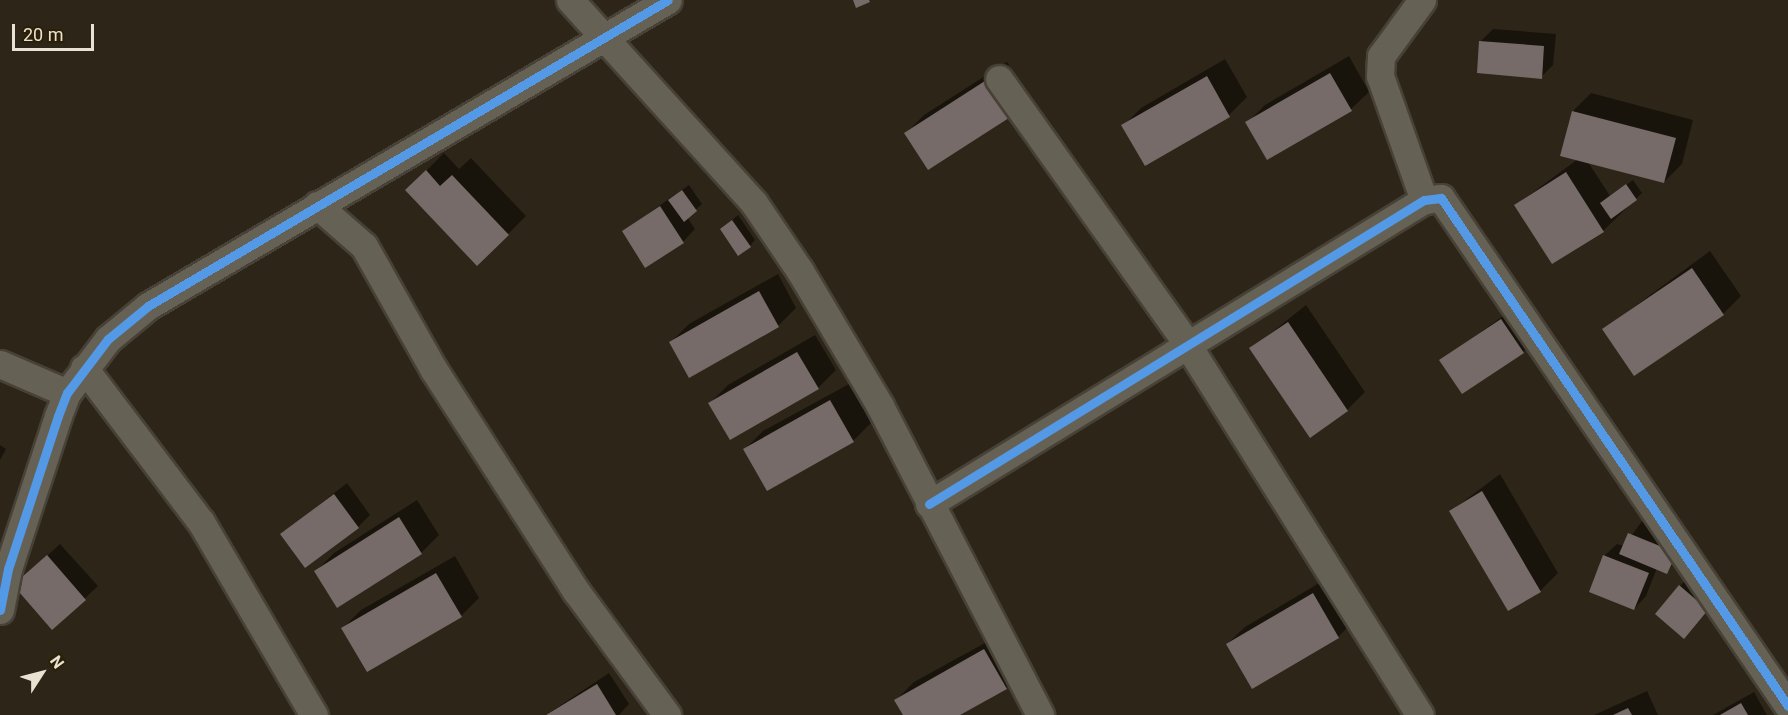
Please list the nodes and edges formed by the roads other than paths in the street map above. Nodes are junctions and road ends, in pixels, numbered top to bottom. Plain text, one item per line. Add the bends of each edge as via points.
1 (570, 0) edge
2 (668, 0) edge
3 (1422, 0) edge
4 (607, 38) junction
5 (999, 80) dead end
6 (1424, 200) junction
7 (316, 205) junction
8 (1186, 344) junction
9 (84, 368) junction
10 (2, 370) edge
11 (67, 393) junction
12 (929, 504) junction
13 (0, 610) edge
14 (1788, 706) edge
15 (314, 715) edge
16 (668, 715) edge
17 (1040, 715) edge
18 (1420, 715) edge

1 - 4 street
2 - 4 street
3 - 6 street via 1381,56 1380,76
4 - 7 street
4 - 12 street via 754,203 880,406
5 - 8 street
6 - 8 street
6 - 14 street via 1441,198
7 - 9 street via 148,306
7 - 16 street via 364,246 434,369 576,591
8 - 12 street
8 - 18 street
9 - 11 street
9 - 15 street via 201,522
10 - 11 street
11 - 13 street via 8,569
12 - 17 street

